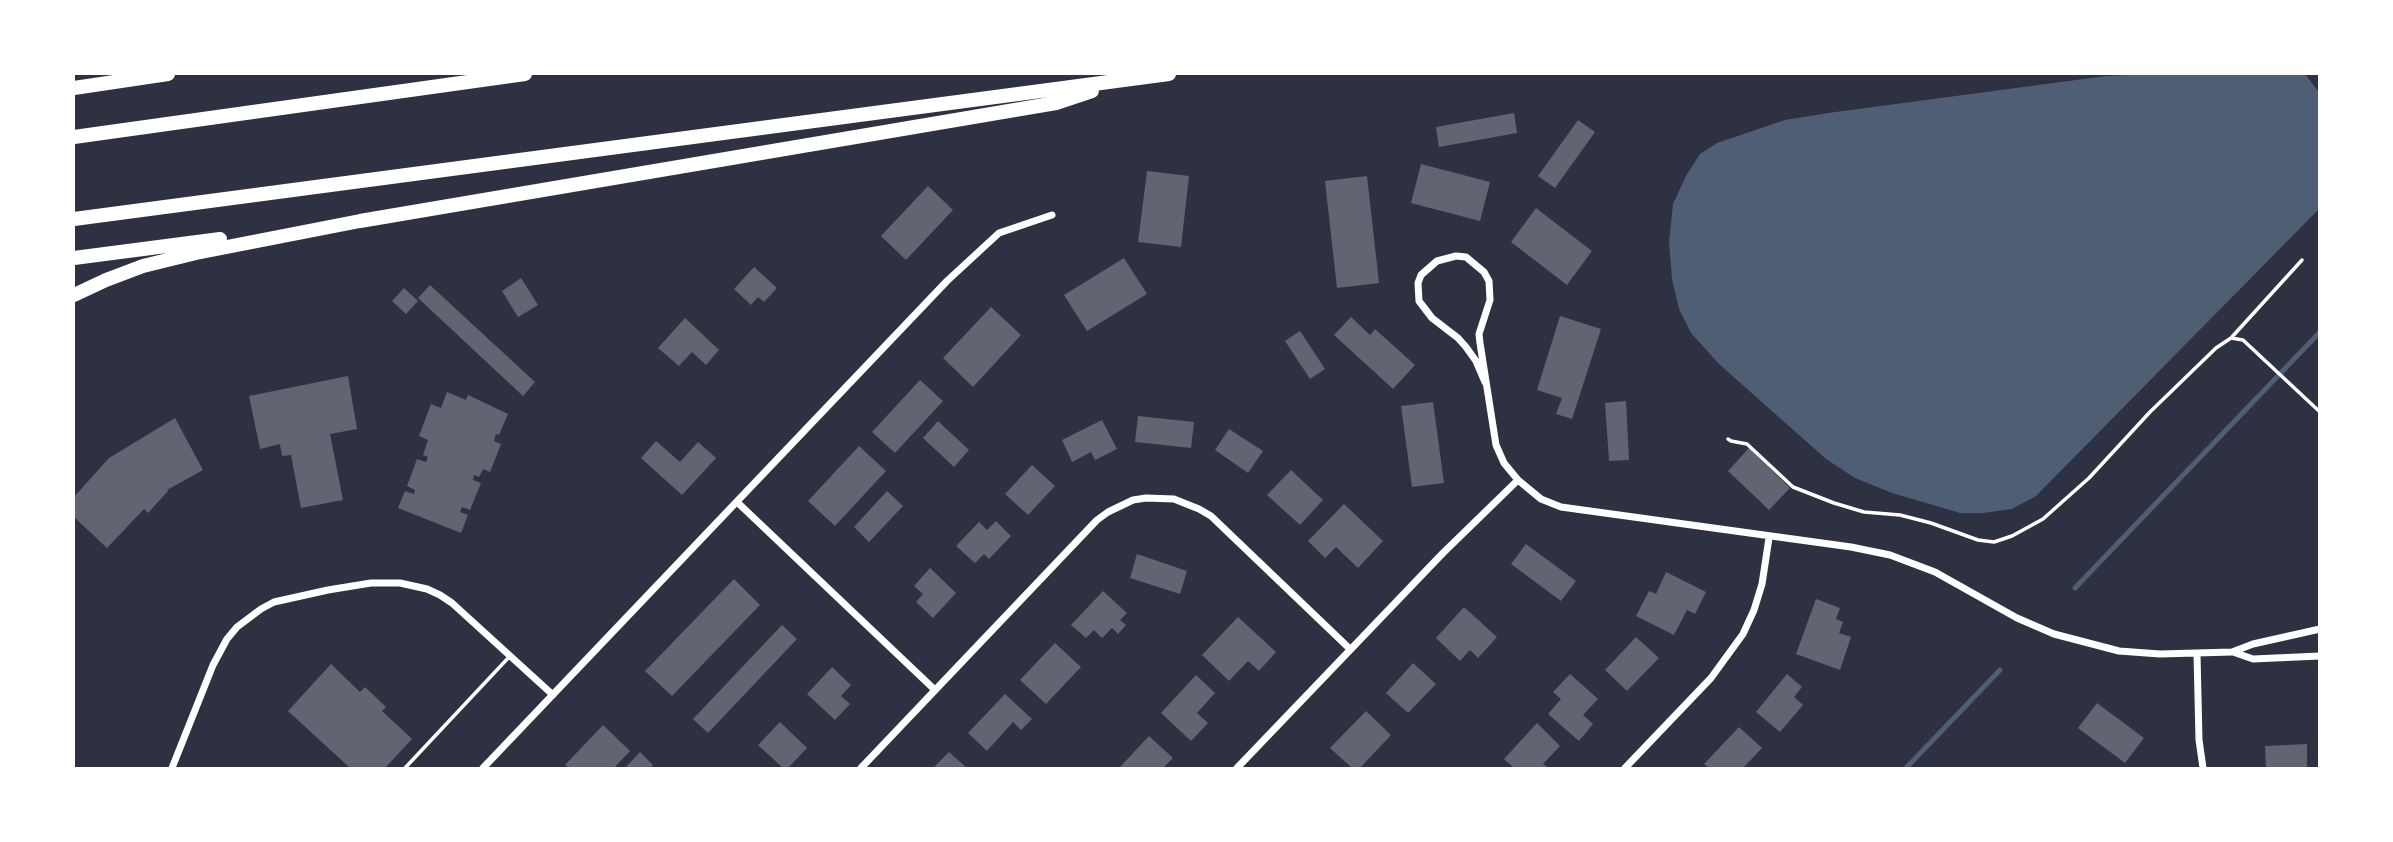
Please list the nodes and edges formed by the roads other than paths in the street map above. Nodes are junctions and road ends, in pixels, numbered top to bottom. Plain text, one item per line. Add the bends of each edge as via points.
1 (167, 74) edge
2 (524, 74) edge
3 (1169, 74) edge
4 (1110, 83) junction
5 (74, 88) edge
6 (74, 137) edge
7 (1052, 215) dead end
8 (74, 219) edge
9 (360, 221) junction
10 (74, 258) edge
11 (74, 295) edge
12 (1485, 382) junction
13 (1518, 480) junction
14 (737, 502) junction
15 (1769, 538) junction
16 (2319, 629) edge
17 (1350, 649) junction
18 (2232, 652) junction
19 (2197, 654) junction
20 (510, 656) junction
21 (2319, 656) edge
22 (935, 690) junction
23 (553, 695) junction
24 (172, 768) edge
25 (405, 768) edge
26 (483, 768) edge
27 (861, 768) edge
28 (1237, 768) edge
29 (1625, 768) edge
30 (2203, 768) edge

1 - 5 highway
2 - 6 highway
3 - 4 highway
4 - 8 highway
4 - 9 highway via 1056,103
7 - 14 street via 999,233 990,241
9 - 10 highway
9 - 11 highway via 143,266
12 - 12 street via 1479,334 1490,300 1489,281 1466,257 1445,258 1427,267 1418,281 1419,301 1466,347
12 - 13 street via 1496,445
13 - 15 street via 1541,499 1561,507
13 - 17 street
14 - 22 street
14 - 23 street
15 - 19 street via 1851,547 1901,559 1935,572 2017,618 2092,646
15 - 29 street via 1762,584 1742,634 1711,678
16 - 18 street
17 - 22 street via 1211,516 1174,499 1146,498 1120,505 1097,520
17 - 28 street
18 - 19 street
18 - 21 street via 2253,659
19 - 30 street
20 - 23 street
20 - 24 street via 452,603 414,585 371,583 274,603 248,617 223,645
20 - 25 lane
22 - 27 street
23 - 26 street

